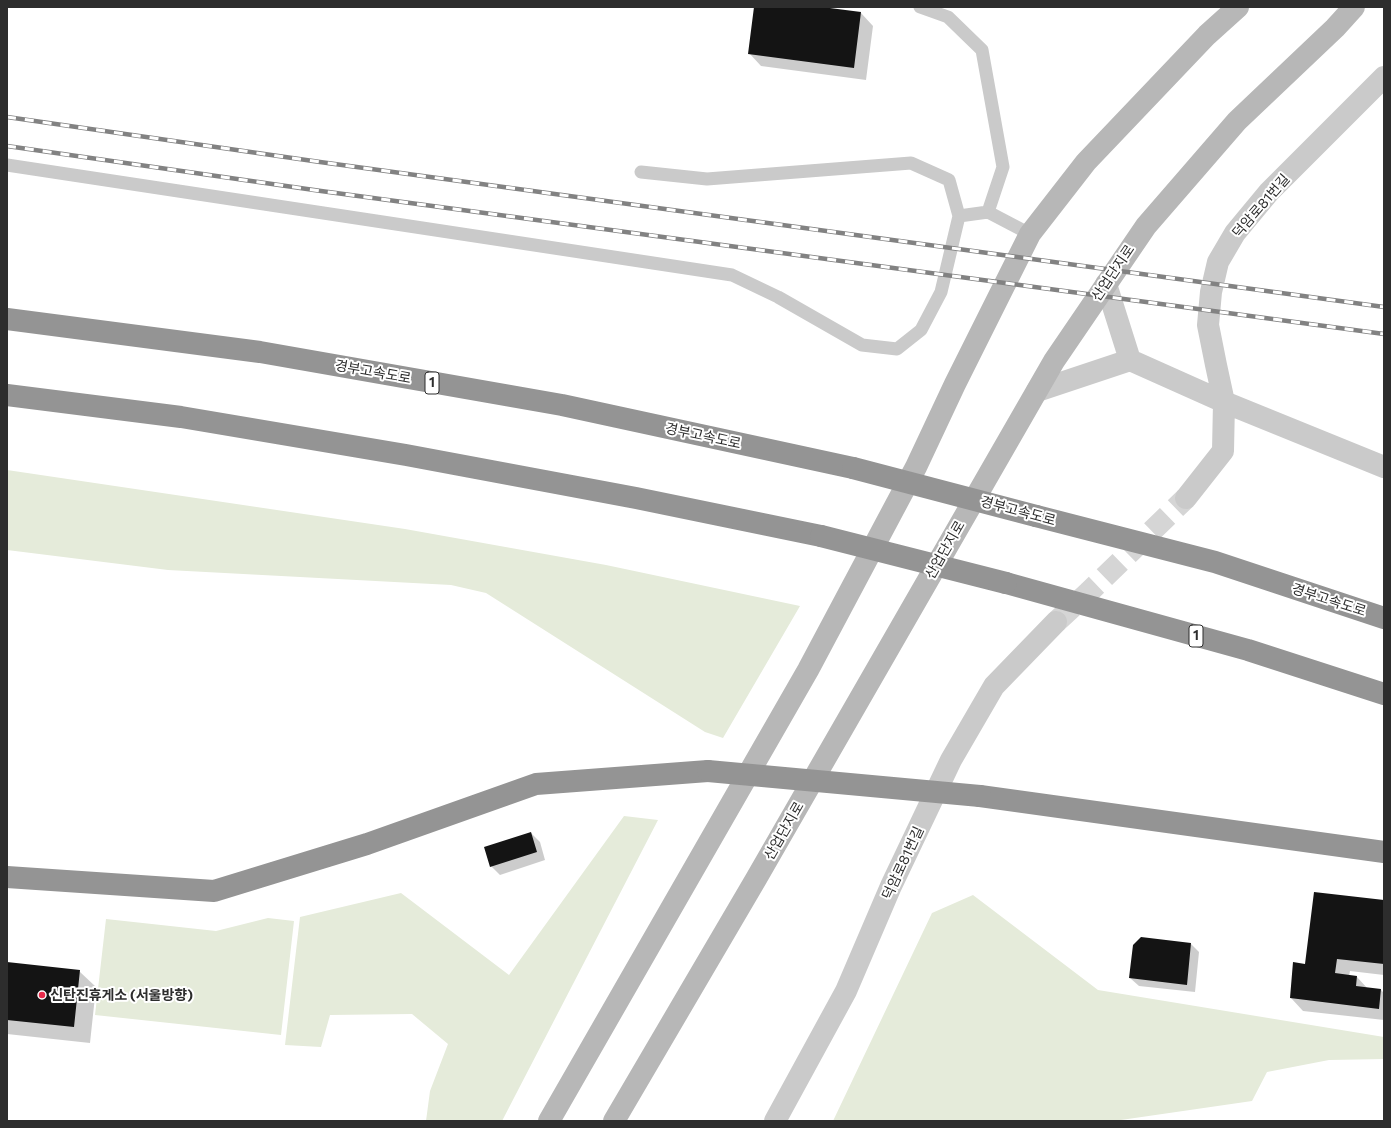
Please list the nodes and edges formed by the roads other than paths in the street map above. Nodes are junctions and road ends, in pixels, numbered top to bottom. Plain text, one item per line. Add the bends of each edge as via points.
1 (920, 7) edge
2 (1238, 7) edge
3 (1354, 7) edge
4 (1384, 77) edge
5 (7, 165) edge
6 (642, 172) dead end
7 (988, 212) junction
8 (959, 216) junction
9 (1030, 234) junction
10 (1106, 284) junction
11 (7, 319) edge
12 (1130, 360) junction
13 (1037, 391) junction
14 (7, 395) edge
15 (1224, 402) junction
16 (1384, 467) edge
17 (1186, 498) tunnel mouth
18 (1384, 618) edge
19 (1056, 622) tunnel mouth
20 (1384, 694) edge
21 (1384, 852) edge
22 (7, 877) edge
23 (549, 1121) edge
24 (614, 1121) edge
25 (775, 1121) edge

1 - 7 lane via 948,17 982,50 1003,167
2 - 9 main road via 1207,35 1086,162
3 - 10 main road, 산업단지로 via 1237,121 1146,226
4 - 15 street, 덕암로81번길 via 1269,192 1235,233 1218,262 1211,292 1208,325
5 - 8 lane via 732,275 778,297 862,345 897,349 921,330 940,292
6 - 8 lane via 707,179 911,163 949,180
7 - 8 lane
7 - 9 lane
9 - 23 main road via 916,467 808,670
10 - 12 street
10 - 13 main road, 산업단지로
11 - 18 highway, 경부고속도로 / 1, bridge via 260,352 562,405 853,468 1215,562
12 - 13 street
12 - 15 street
13 - 24 main road, 산업단지로
14 - 20 highway, 1, bridge via 181,417 406,455 821,536 1006,583 1248,650
15 - 16 street
15 - 17 street, 덕암로81번길 via 1223,451
19 - 25 street, 덕암로81번길 via 994,686 951,760 891,886 846,991
21 - 22 highway, bridge via 980,796 708,771 536,784 367,844 214,891

